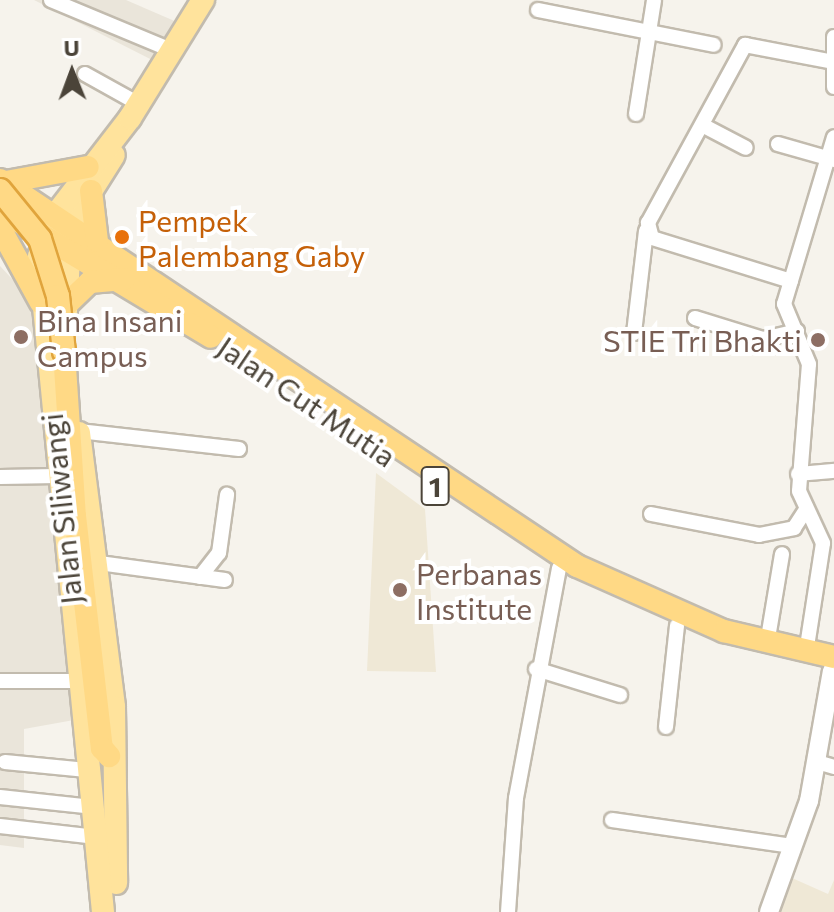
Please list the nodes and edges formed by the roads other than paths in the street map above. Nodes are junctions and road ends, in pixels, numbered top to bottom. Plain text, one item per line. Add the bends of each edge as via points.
1 (203, 0) edge
2 (654, 0) edge
3 (58, 1) edge
4 (538, 10) dead end
5 (648, 32) junction
6 (834, 37) edge
7 (714, 45) dead end
8 (171, 50) junction
9 (831, 62) edge
10 (85, 74) dead end
11 (834, 87) edge
12 (134, 111) junction
13 (636, 114) dead end
14 (704, 126) junction
15 (834, 137) edge
16 (778, 144) dead end
17 (746, 148) dead end
18 (832, 159) edge
19 (88, 167) junction
20 (2, 184) edge
21 (91, 191) junction
22 (0, 210) edge
23 (64, 219) junction
24 (0, 228) edge
25 (646, 231) junction
26 (55, 240) junction
27 (97, 241) junction
28 (125, 279) junction
29 (791, 281) junction
30 (42, 307) junction
31 (66, 309) junction
32 (695, 318) dead end
33 (797, 331) junction
34 (634, 333) dead end
35 (79, 431) junction
36 (239, 449) dead end
37 (834, 471) edge
38 (798, 474) junction
39 (57, 476) junction
40 (0, 477) edge
41 (227, 495) dead end
42 (805, 511) junction
43 (651, 514) dead end
44 (782, 554) dead end
45 (99, 563) junction
46 (559, 568) junction
47 (200, 577) junction
48 (225, 580) dead end
49 (677, 626) junction
50 (767, 644) junction
51 (806, 653) junction
52 (833, 666) edge
53 (536, 669) junction
54 (0, 681) edge
55 (78, 681) junction
56 (620, 695) dead end
57 (666, 727) dead end
58 (109, 756) junction
59 (5, 762) dead end
60 (826, 764) edge
61 (87, 770) junction
62 (0, 797) edge
63 (102, 808) junction
64 (612, 820) dead end
65 (0, 826) edge
66 (96, 837) junction
67 (792, 846) junction
68 (103, 912) edge
69 (118, 912) edge
70 (508, 912) edge
71 (769, 912) edge

1 - 8 main road
2 - 5 street
3 - 8 street
4 - 5 street
5 - 7 street
5 - 13 street
6 - 9 street
8 - 12 main road
9 - 11 street
9 - 14 street via 745,45
10 - 12 street
12 - 19 main road
12 - 21 main road
14 - 17 street
14 - 25 street
15 - 18 street
16 - 18 street
18 - 29 street
19 - 20 highway
19 - 23 main road
20 - 23 highway, 1
20 - 58 highway, bridge via 40,239 58,296 75,516
21 - 23 main road
21 - 27 highway
22 - 26 highway, 1
23 - 26 main road, Jalan Siliwangi
23 - 27 highway, Jalan Cut Mutia / 1
24 - 30 highway
25 - 29 street
25 - 34 street
26 - 28 highway, Jalan Cut Mutia / 1
26 - 30 main road, Jalan Siliwangi
26 - 31 main road, Jalan Siliwangi
27 - 50 highway, Jalan Cut Mutia / 1 via 577,566 657,606
28 - 31 highway via 90,282
28 - 46 highway, Jalan Cut Mutia / 1
29 - 33 street via 784,304
30 - 31 main road
30 - 39 main road, Jalan Siliwangi
31 - 35 main road, Jalan Siliwangi
32 - 33 street via 763,339
33 - 38 street via 809,364
35 - 36 street
35 - 45 main road, Jalan Siliwangi
37 - 38 street
38 - 42 street
39 - 40 street
39 - 55 main road, Jalan Siliwangi
41 - 47 street via 219,553
42 - 43 street via 794,528 759,535
42 - 51 street via 823,543
44 - 50 street
45 - 47 street
45 - 58 main road, Jalan Siliwangi via 114,707
46 - 49 highway, Jalan Cut Mutia / 1
46 - 53 street
47 - 48 street
49 - 52 highway, Jalan Cut Mutia / 1
49 - 57 street
50 - 51 highway, Jalan Cut Mutia / 1
51 - 52 highway, Jalan Cut Mutia / 1
52 - 60 street
53 - 56 street
53 - 70 street via 511,828
54 - 55 street
55 - 61 main road, Jalan Siliwangi
58 - 63 main road, Jalan Siliwangi
59 - 61 street
60 - 67 street
61 - 63 main road, Jalan Siliwangi
62 - 63 street
63 - 66 main road
63 - 69 main road
64 - 67 street
65 - 66 street
66 - 68 main road
67 - 71 street

